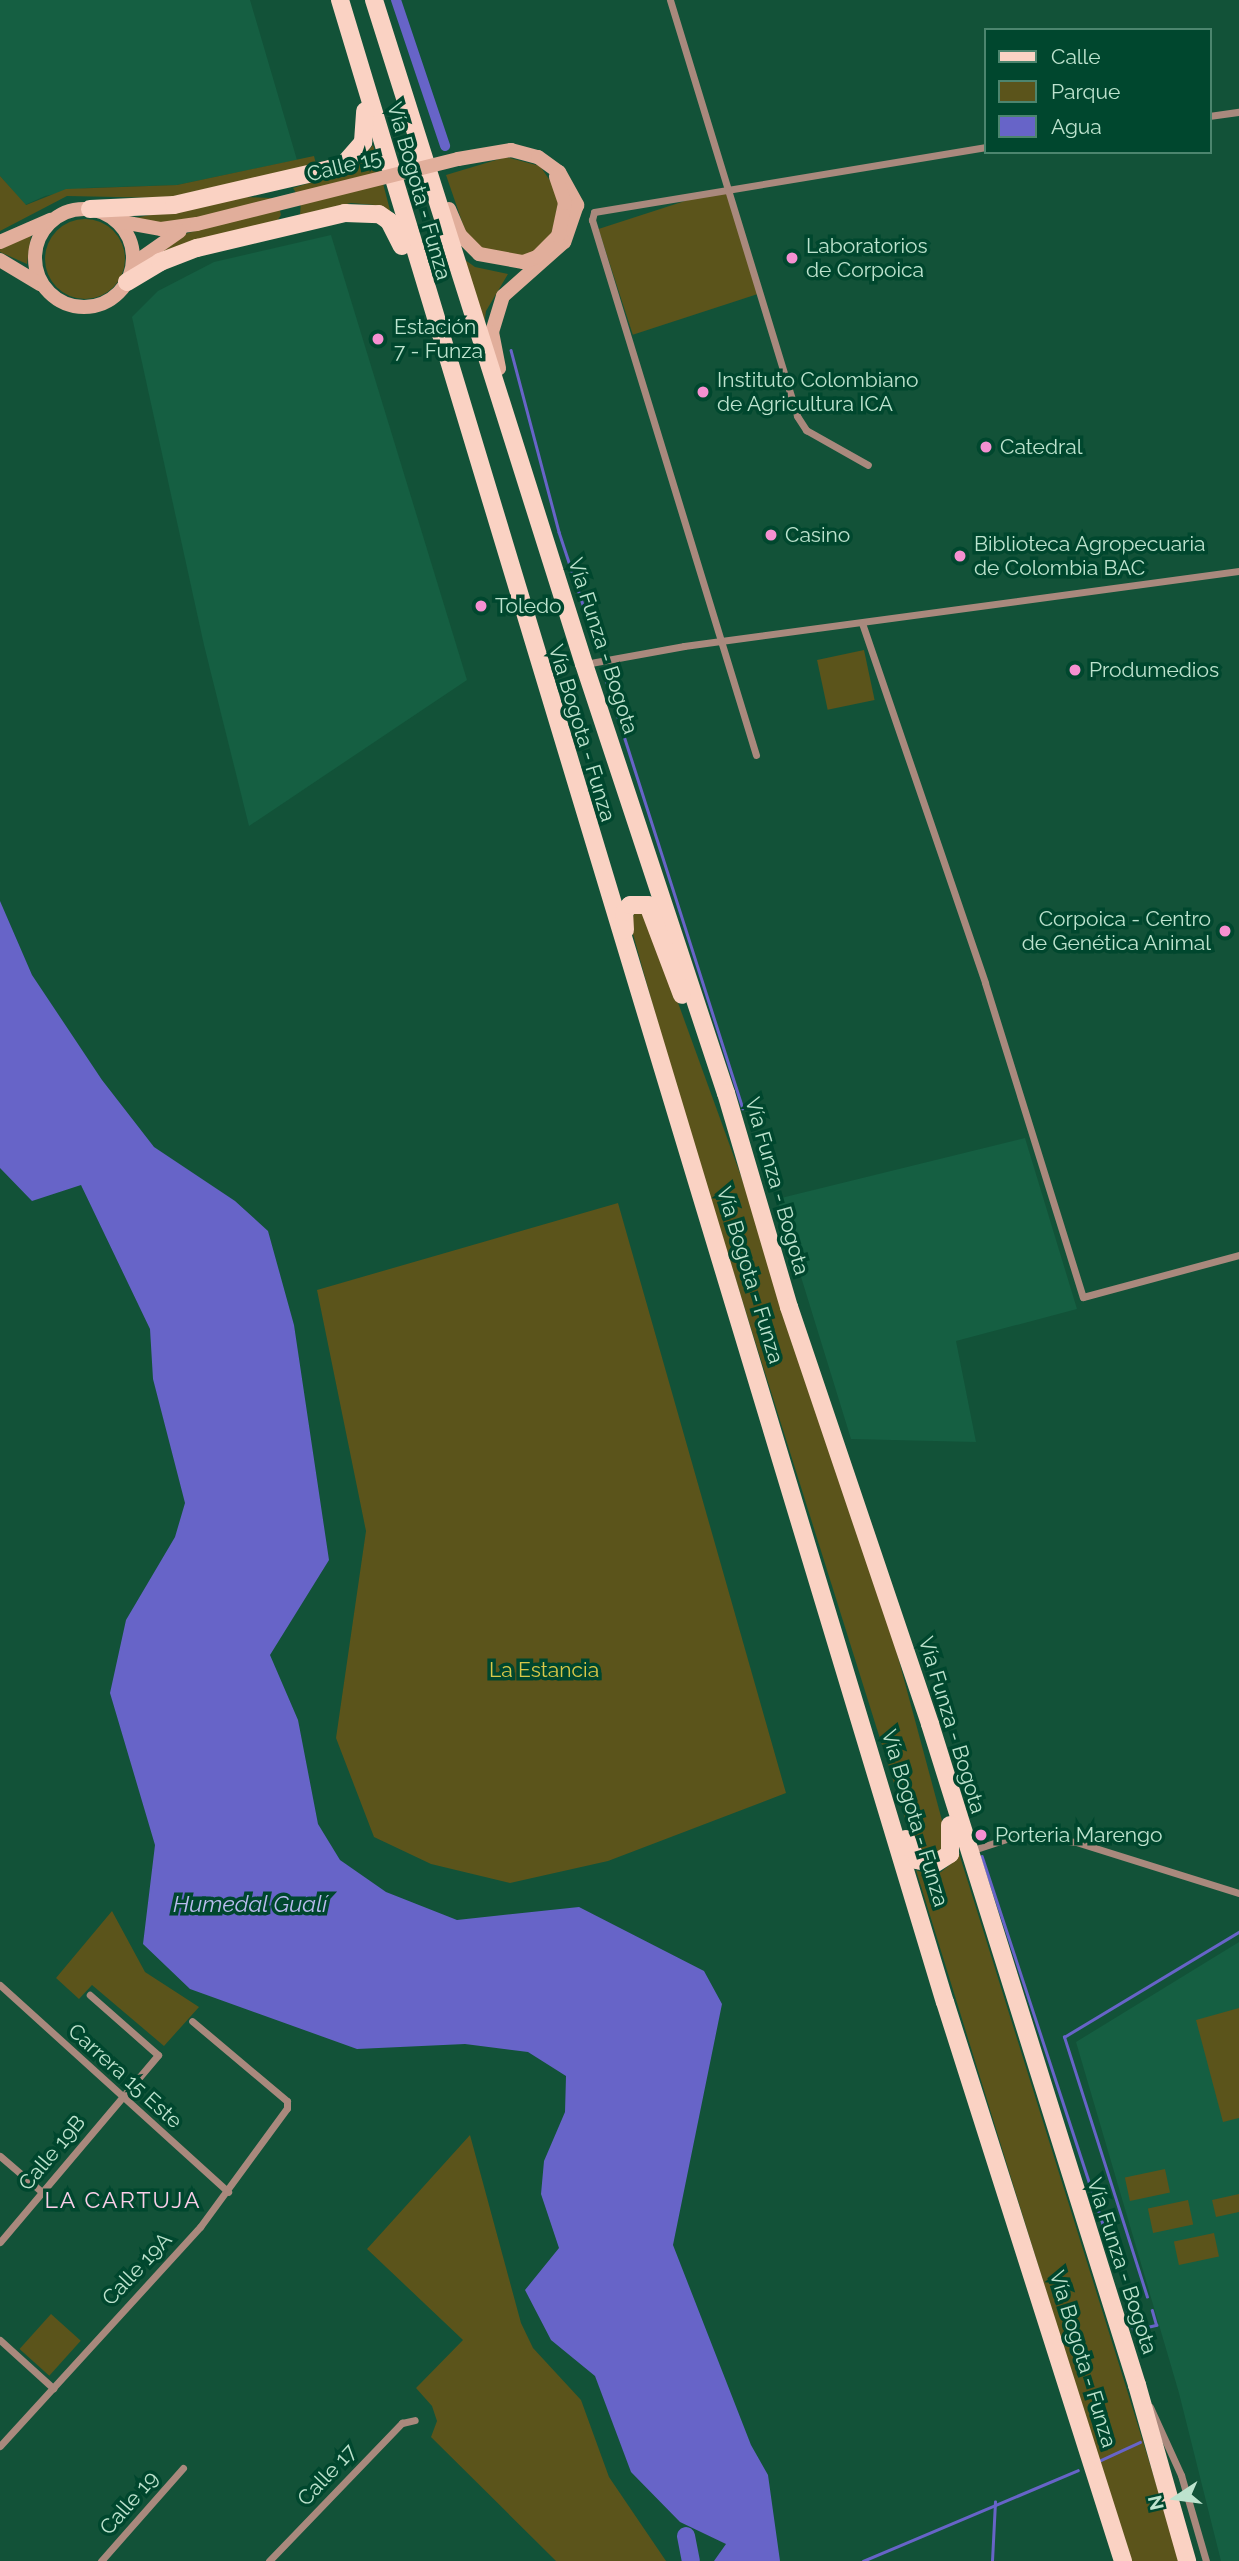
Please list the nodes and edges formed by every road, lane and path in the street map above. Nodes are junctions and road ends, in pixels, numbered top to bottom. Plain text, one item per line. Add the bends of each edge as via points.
1 (340, 0) edge
2 (374, 0) edge
3 (670, 0) edge
4 (352, 42) junction
5 (1239, 112) edge
6 (1211, 116) edge
7 (984, 147) edge
8 (551, 163) junction
9 (269, 184) junction
10 (725, 188) junction
11 (90, 209) junction
12 (54, 218) junction
13 (115, 220) junction
14 (193, 226) junction
15 (281, 227) junction
16 (0, 242) edge
17 (0, 260) edge
18 (133, 264) junction
19 (127, 282) junction
20 (50, 295) junction
21 (436, 326) junction
22 (868, 465) dead end
23 (535, 509) junction
24 (1239, 571) edge
25 (862, 623) junction
26 (720, 642) junction
27 (584, 664) junction
28 (756, 755) dead end
29 (668, 1087) junction
30 (726, 1093) junction
31 (1239, 1255) edge
32 (896, 1622) junction
33 (839, 1644) junction
34 (967, 1852) junction
35 (1239, 1893) edge
36 (0, 1985) edge
37 (90, 1995) dead end
38 (192, 2021) dead end
39 (121, 2097) junction
40 (0, 2156) edge
41 (42, 2192) junction
42 (228, 2192) junction
43 (0, 2242) edge
44 (0, 2340) edge
45 (1137, 2385) junction
46 (53, 2388) junction
47 (415, 2420) dead end
48 (0, 2446) edge
49 (183, 2468) dead end
50 (102, 2561) edge
51 (269, 2561) edge
52 (1123, 2561) edge
53 (1187, 2561) edge
54 (1206, 2561) edge

1 - 4 main road, Vía Bogota - Funza
2 - 8 street via 402,60 456,228 468,246 509,262 537,257 549,248 558,236 565,203
2 - 23 main road, Vía Funza - Bogota
3 - 10 street
4 - 9 main road via 365,112 363,142 345,163
4 - 21 main road, Vía Bogota - Funza
5 - 6 street
7 - 10 street
8 - 14 street, Calle 15, bridge via 511,150 458,159
8 - 23 street via 577,205 572,230 551,256 503,296 492,332 528,462
9 - 11 main road via 173,205
9 - 15 main road via 282,186 294,201 294,214
10 - 22 street via 801,425
10 - 26 street via 599,208 592,220
11 - 12 street
11 - 13 street
12 - 16 street
12 - 20 street via 40,234 35,255 38,277
13 - 14 street, Calle 15 via 153,228
13 - 18 street via 129,240
14 - 18 street, Calle 15
15 - 19 main road via 197,248 160,262
15 - 21 main road via 345,213 379,214 397,234
17 - 20 street via 27,272
18 - 19 street
19 - 20 street via 109,301 85,308
21 - 29 main road, Vía Bogota - Funza
23 - 27 main road, Vía Funza - Bogota
24 - 25 street
25 - 26 street
25 - 31 street via 985,983 1083,1297
26 - 27 street
26 - 28 street
27 - 30 main road, Vía Funza - Bogota
29 - 30 main road via 622,921 631,905 641,903 654,913 699,1047
29 - 33 main road, Vía Bogota - Funza
30 - 32 main road, Vía Funza - Bogota via 793,1319
32 - 33 main road via 952,1833 950,1854 933,1864 911,1854 863,1700
32 - 34 main road, Vía Funza - Bogota
33 - 52 main road, Vía Bogota - Funza via 948,2013
34 - 35 street via 1017,1835 1076,1842
34 - 45 main road, Vía Funza - Bogota
36 - 39 street, Carrera 15 Este
37 - 39 street, Calle 19B via 158,2055
38 - 42 street, Calle 19A via 288,2105
39 - 41 street, Calle 19B
39 - 42 street, Carrera 15 Este
40 - 41 street
41 - 43 street, Calle 19B
42 - 46 street, Calle 19A
44 - 46 street
45 - 53 main road, Vía Funza - Bogota
45 - 54 street, Vía Funza - Bogota via 1181,2475
46 - 48 street, Calle 19A
47 - 51 street, Calle 17 via 394,2431
49 - 50 street, Calle 19

